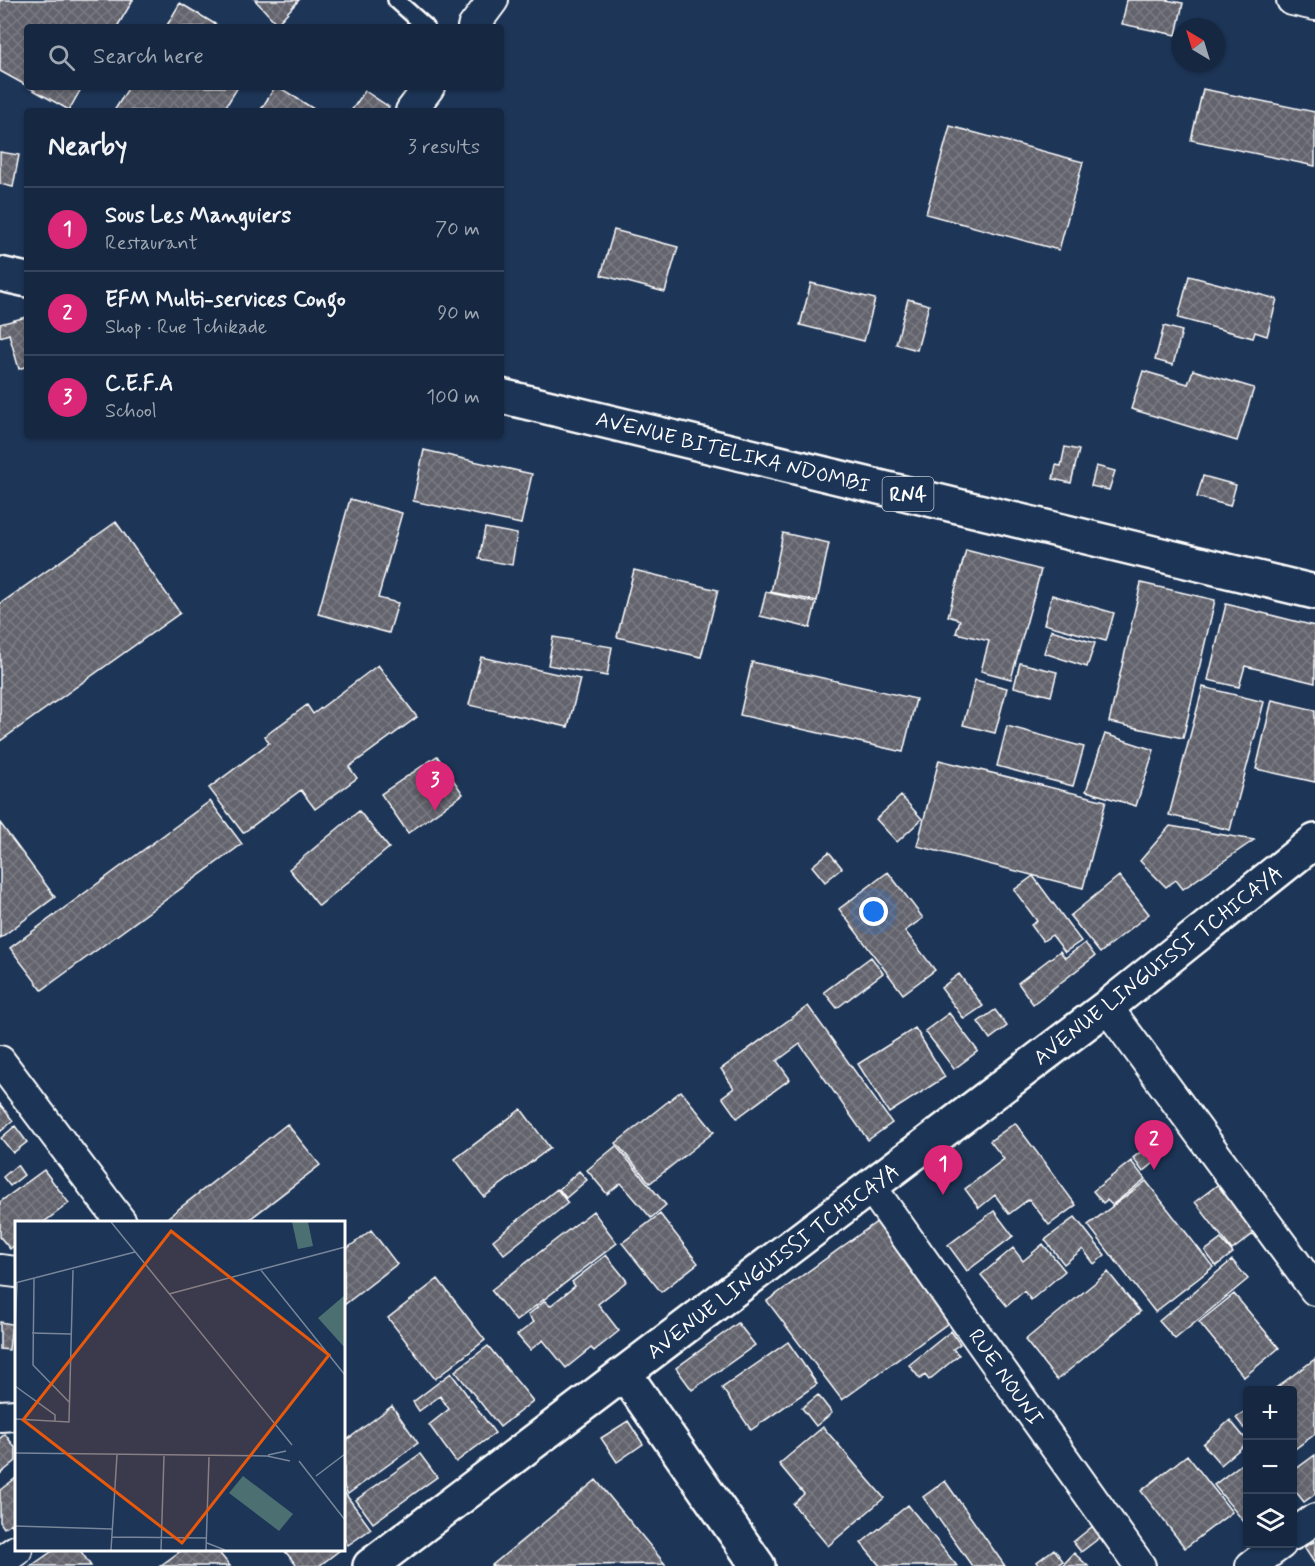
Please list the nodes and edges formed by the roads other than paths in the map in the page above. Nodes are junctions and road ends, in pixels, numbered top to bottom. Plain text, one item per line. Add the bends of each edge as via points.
1 (396, 0) edge
2 (493, 0) edge
3 (1292, 0) edge
4 (1315, 5) edge
5 (423, 24) edge
6 (475, 24) edge
7 (427, 90) edge
8 (413, 108) edge
9 (0, 273) edge
10 (24, 279) edge
11 (504, 397) edge
12 (1315, 592) edge
13 (1315, 841) edge
14 (1107, 1007) junction
15 (0, 1061) edge
16 (871, 1187) junction
17 (120, 1221) edge
18 (0, 1270) edge
19 (15, 1272) edge
20 (1315, 1290) edge
21 (625, 1374) junction
22 (15, 1415) edge
23 (0, 1416) edge
24 (1315, 1519) edge
25 (1297, 1532) edge
26 (1276, 1548) edge
27 (16, 1551) edge
28 (0, 1562) edge
29 (370, 1566) edge
30 (758, 1566) edge
31 (1140, 1566) edge
32 (1251, 1566) edge

1 - 5 lane
2 - 6 street
3 - 4 street
7 - 8 street
9 - 10 main road
11 - 12 main road, AVENUE BITELIKA NDOMBI / RN4
13 - 14 main road, AVENUE LINGUISSI TCHICAYA
14 - 16 main road, AVENUE LINGUISSI TCHICAYA
14 - 20 street
15 - 17 street
16 - 21 main road, AVENUE LINGUISSI TCHICAYA
16 - 31 street, RUE NOUNI
18 - 19 street
21 - 29 main road, AVENUE LINGUISSI TCHICAYA
21 - 30 main road
22 - 23 street
24 - 25 street
26 - 32 street
27 - 28 street

